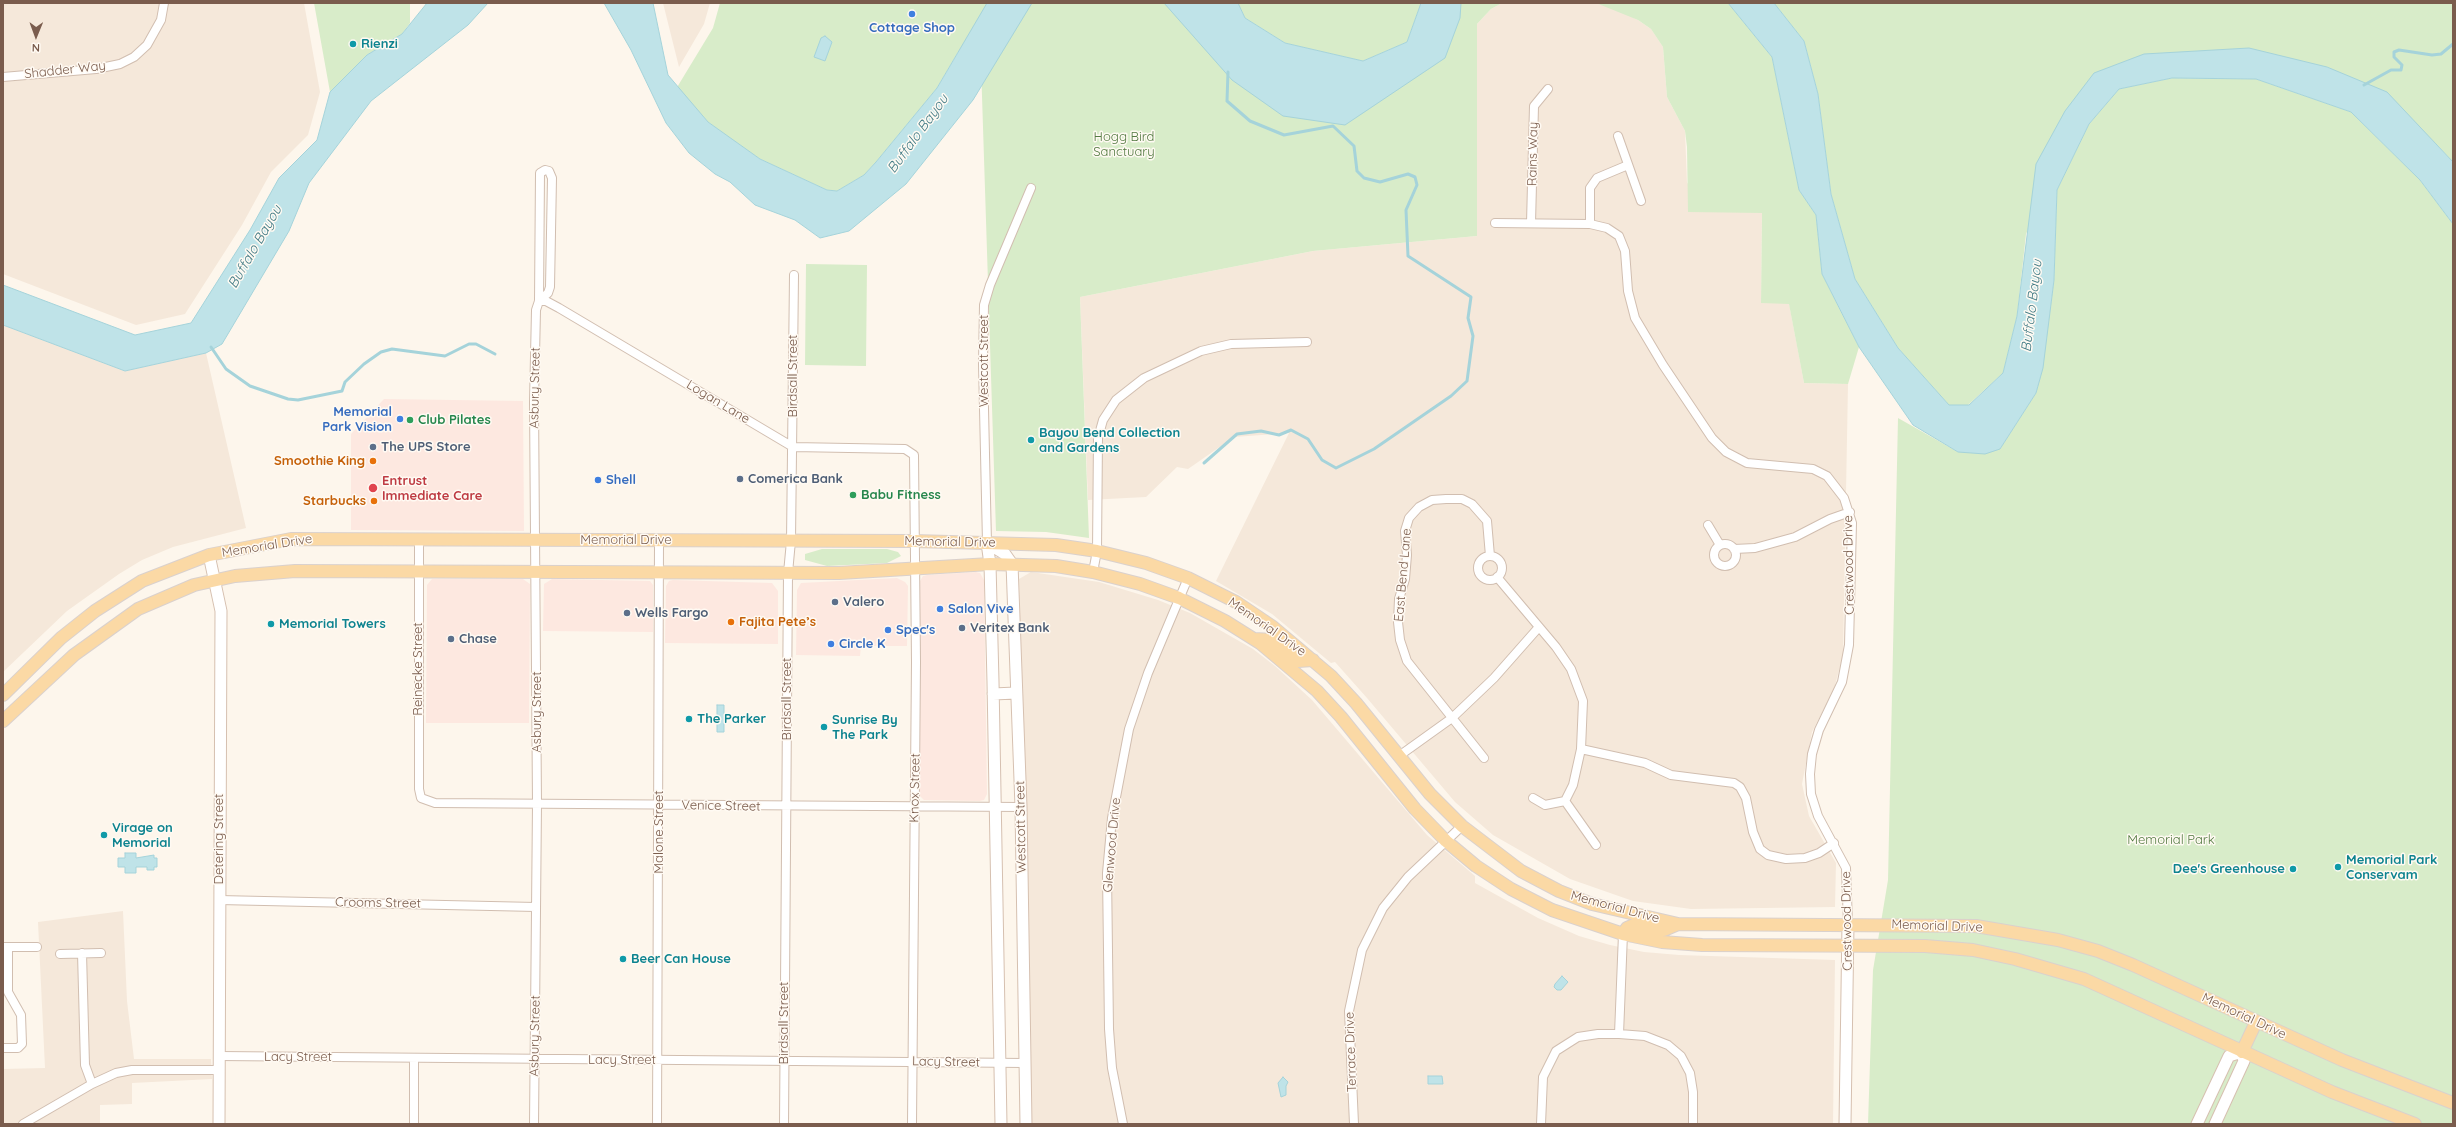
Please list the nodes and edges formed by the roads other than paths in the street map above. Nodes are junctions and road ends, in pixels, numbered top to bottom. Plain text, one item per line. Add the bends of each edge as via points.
1 (164, 3) edge
2 (3, 77) edge
3 (1548, 88) dead end
4 (1618, 136) dead end
5 (1628, 165) junction
6 (1031, 188) dead end
7 (1641, 201) dead end
8 (539, 221) junction
9 (551, 222) junction
10 (1495, 223) dead end
11 (1531, 223) junction
12 (1590, 224) junction
13 (794, 275) dead end
14 (539, 301) junction
15 (1307, 342) dead end
16 (793, 447) junction
17 (1850, 512) junction
18 (1708, 524) dead end
19 (419, 539) junction
20 (536, 540) junction
21 (659, 541) junction
22 (791, 541) junction
23 (914, 541) junction
24 (987, 543) junction
25 (1720, 545) junction
26 (1734, 550) junction
27 (1097, 551) junction
28 (209, 555) junction
29 (1490, 556) junction
30 (990, 564) junction
31 (1012, 564) junction
32 (915, 568) junction
33 (419, 571) junction
34 (536, 572) junction
35 (659, 572) junction
36 (1093, 572) junction
37 (788, 573) junction
38 (1497, 577) junction
39 (1188, 578) junction
40 (215, 579) junction
41 (1179, 598) junction
42 (1539, 627) junction
43 (1253, 639) junction
44 (1313, 660) junction
45 (1016, 693) junction
46 (3, 694) edge
47 (993, 694) junction
48 (1452, 718) junction
49 (3, 721) edge
50 (1581, 749) junction
51 (1399, 756) junction
52 (1484, 758) dead end
53 (1383, 770) junction
54 (421, 798) joint
55 (1532, 798) dead end
56 (1565, 801) junction
57 (537, 804) junction
58 (659, 805) junction
59 (915, 806) junction
60 (786, 807) junction
61 (995, 808) junction
62 (1021, 808) junction
63 (1462, 826) junction
64 (1446, 841) junction
65 (1834, 843) junction
66 (1596, 845) dead end
67 (1521, 871) junction
68 (1511, 889) junction
69 (219, 900) junction
70 (536, 907) junction
71 (1678, 924) junction
72 (1848, 924) junction
73 (1623, 934) junction
74 (1848, 945) junction
75 (6, 947) edge
76 (37, 947) dead end
77 (82, 953) junction
78 (100, 953) dead end
79 (60, 954) dead end
80 (5, 992) edge
81 (2256, 1022) junction
82 (1619, 1034) junction
83 (3, 1048) edge
84 (2242, 1052) junction
85 (219, 1056) junction
86 (414, 1058) junction
87 (534, 1060) junction
88 (658, 1060) junction
89 (784, 1060) junction
90 (913, 1061) junction
91 (1000, 1063) junction
92 (1025, 1063) junction
93 (219, 1070) junction
94 (92, 1084) junction
95 (2453, 1103) edge
96 (23, 1124) edge
97 (219, 1124) edge
98 (414, 1124) edge
99 (534, 1124) edge
100 (657, 1124) edge
101 (784, 1124) edge
102 (912, 1124) edge
103 (1001, 1124) edge
104 (1026, 1124) edge
105 (1123, 1124) edge
106 (1354, 1124) edge
107 (1541, 1124) edge
108 (1693, 1124) edge
109 (1846, 1124) edge
110 (2197, 1124) edge
111 (2215, 1124) edge
112 (2416, 1124) edge

1 - 2 street, Shadder Way via 161,20 147,46 120,64 96,69
3 - 11 street, Rains Way via 1534,106
4 - 5 street
5 - 7 street
5 - 12 street via 1597,178 1590,188
6 - 24 street, Westcott Street via 984,304
8 - 9 street
8 - 9 street, Asbury Street via 540,173 545,170 549,171 552,178
8 - 14 street, Asbury Street
9 - 14 street via 550,287 548,293
10 - 11 street, Crestwood Drive
11 - 12 street, Crestwood Drive
12 - 17 street, Crestwood Drive via 1607,228 1623,242 1628,291 1635,318 1662,365 1712,438 1726,452 1747,463 1799,467 1827,476 1844,498
13 - 16 street, Birdsall Street
14 - 16 street, Logan Lane via 546,301 559,308
14 - 20 street, Asbury Street via 536,310 534,402
15 - 27 street via 1231,344 1201,351 1144,378 1116,400 1103,420 1098,438
16 - 22 street, Birdsall Street
16 - 23 street, Knox Street via 905,448 912,452 915,459
17 - 26 street via 1830,519 1796,537 1755,548
17 - 65 street, Crestwood Drive via 1849,645 1842,682 1819,730 1812,754 1810,774 1811,794 1818,816
18 - 25 street
19 - 20 main road, Memorial Drive
19 - 28 main road, Memorial Drive via 291,539
19 - 33 street, Reinecke Street
20 - 21 main road, Memorial Drive
20 - 34 street, Asbury Street
21 - 22 main road, Memorial Drive
21 - 35 street, Malone Street
22 - 23 main road, Memorial Drive
22 - 37 street, Birdsall Street
23 - 24 main road, Memorial Drive
23 - 32 street, Knox Street
24 - 27 main road, Memorial Drive via 1056,545
24 - 30 main road, Westcott Street
24 - 31 main road via 1005,554
25 - 26 street via 1729,545
25 - 26 street via 1714,554 1716,561 1722,565 1732,563 1736,557
27 - 36 street
27 - 39 main road, Memorial Drive via 1146,563
28 - 40 main road, Detering Street
28 - 46 main road, Memorial Drive via 163,571 122,592 61,638
29 - 38 street via 1501,564 1502,568
29 - 38 street via 1480,561 1479,572 1487,579
29 - 48 street, East Bend Lane via 1487,521 1480,511 1467,501 1453,498 1432,500 1419,507 1409,518 1405,531 1405,579 1399,599 1400,640 1407,661
30 - 31 main road, Memorial Drive
30 - 32 main road, Memorial Drive
30 - 47 main road, Westcott Street
31 - 36 main road, Memorial Drive via 1056,566
31 - 45 main road, Westcott Street
32 - 37 main road, Memorial Drive via 874,572
32 - 59 street, Knox Street
33 - 34 main road, Memorial Drive
33 - 40 main road, Memorial Drive via 276,571
33 - 54 street, Reinecke Street
34 - 35 main road, Memorial Drive
34 - 57 street, Asbury Street
35 - 37 main road, Memorial Drive
35 - 58 street, Malone Street
36 - 41 main road, Memorial Drive via 1140,584
37 - 60 street, Birdsall Street
38 - 42 street
39 - 41 street, Glenwood Drive
39 - 44 main road, Memorial Drive via 1236,602 1273,627
40 - 49 main road, Memorial Drive via 153,602 107,629 74,654
40 - 69 main road, Detering Street via 220,611
41 - 43 main road, Memorial Drive via 1225,621
41 - 105 street, Glenwood Drive via 1148,673 1129,729 1112,818 1107,874 1109,1029 1112,1068
42 - 48 street via 1494,678
42 - 50 street via 1571,669 1578,685 1583,701
43 - 44 main road via 1274,640 1298,660
43 - 53 main road, Memorial Drive via 1317,691
44 - 51 main road, Memorial Drive via 1356,703
45 - 47 main road
45 - 62 main road, Westcott Street
47 - 61 main road, Westcott Street
48 - 51 street
48 - 52 street, East Bend Lane
50 - 56 street via 1573,785
50 - 65 street via 1645,763 1670,775 1734,783 1740,787 1746,798 1753,832 1760,849 1768,855 1786,859 1805,858
51 - 53 main road
51 - 63 main road, Memorial Drive via 1430,794
53 - 64 main road, Memorial Drive
54 - 57 street, Venice Street via 435,803
55 - 56 street via 1545,805
56 - 66 street
57 - 58 street, Venice Street
57 - 70 street, Asbury Street
58 - 60 street, Venice Street
58 - 88 street, Malone Street
59 - 60 street, Venice Street
59 - 61 street, Venice Street
59 - 90 street, Knox Street
60 - 89 street, Birdsall Street
61 - 62 street, Venice Street
61 - 91 main road, Westcott Street
62 - 92 main road, Westcott Street
63 - 64 street, Terrace Drive
63 - 67 main road, Memorial Drive
64 - 68 main road, Memorial Drive via 1476,866
64 - 106 street, Terrace Drive via 1408,877 1383,908 1362,950 1349,1011
65 - 72 street, Crestwood Drive via 1846,868
67 - 68 main road
67 - 71 main road, Memorial Drive via 1559,891 1592,904
68 - 73 main road, Memorial Drive via 1552,910
69 - 70 street, Crooms Street
69 - 85 main road, Detering Street
70 - 87 street, Asbury Street
71 - 72 main road, Memorial Drive
71 - 73 main road via 1664,930 1634,925 1627,928
72 - 74 main road, Crestwood Drive
72 - 81 main road, Memorial Drive via 1976,926 2058,940 2098,951 2133,965
73 - 74 main road, Memorial Drive via 1662,942 1702,945
73 - 82 street
74 - 84 main road, Memorial Drive via 1925,946 1973,950 2051,968 2117,993
74 - 109 main road, Crestwood Drive
75 - 76 street
75 - 80 street
77 - 78 street
77 - 79 street
77 - 94 street via 85,1065
80 - 83 street via 21,1015 22,1044 18,1048
81 - 84 main road
81 - 95 main road, Memorial Drive via 2342,1060
82 - 107 street via 1578,1037 1556,1051 1543,1077
82 - 108 street via 1645,1036 1668,1045 1681,1056 1690,1073
84 - 110 main road via 2229,1056
84 - 111 main road via 2244,1062
84 - 112 main road, Memorial Drive via 2332,1092
85 - 86 street, Lacy Street
85 - 93 main road, Detering Street
86 - 87 street, Lacy Street
86 - 98 street
87 - 88 street, Lacy Street
87 - 99 street, Asbury Street
88 - 89 street, Lacy Street
88 - 100 street, Malone Street
89 - 90 street, Lacy Street
89 - 101 street, Birdsall Street
90 - 91 street, Lacy Street
90 - 102 street, Knox Street
91 - 92 street, Lacy Street
91 - 103 main road, Westcott Street
92 - 104 main road, Westcott Street
93 - 94 street via 128,1071 116,1073
93 - 97 main road, Detering Street
94 - 96 street

